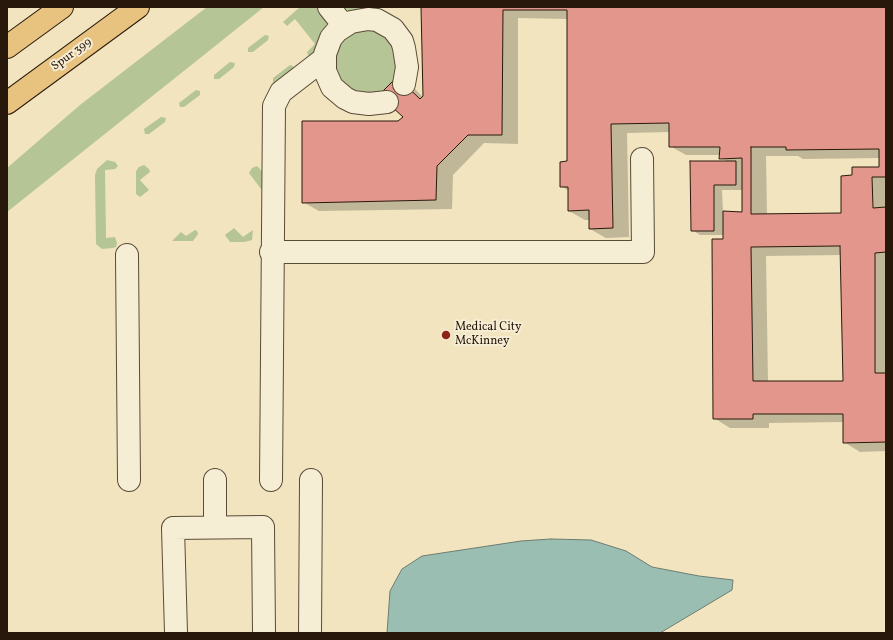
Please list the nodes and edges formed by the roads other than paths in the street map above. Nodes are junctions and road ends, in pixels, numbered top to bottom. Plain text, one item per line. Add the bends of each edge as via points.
1 (62, 7) edge
2 (138, 7) edge
3 (329, 7) edge
4 (379, 13) edge
5 (344, 26) junction
6 (7, 47) edge
7 (325, 58) junction
8 (404, 84) dead end
9 (387, 102) dead end
10 (7, 103) edge
11 (642, 159) dead end
12 (272, 252) junction
13 (127, 255) dead end
14 (130, 480) dead end
15 (215, 480) dead end
16 (271, 480) dead end
17 (311, 480) dead end
18 (214, 527) junction
19 (176, 633) edge
20 (264, 633) edge
21 (310, 633) edge

1 - 6 main road
2 - 10 main road, Spur 399
3 - 5 lane
4 - 5 lane
4 - 8 lane via 402,41 407,67
5 - 7 lane via 331,38
7 - 9 lane via 328,79 345,98 361,104
7 - 12 lane via 281,92 274,106
11 - 12 lane via 643,252
12 - 16 lane
13 - 14 lane
15 - 18 lane
17 - 21 lane
18 - 19 lane via 173,528
18 - 20 lane via 263,527

